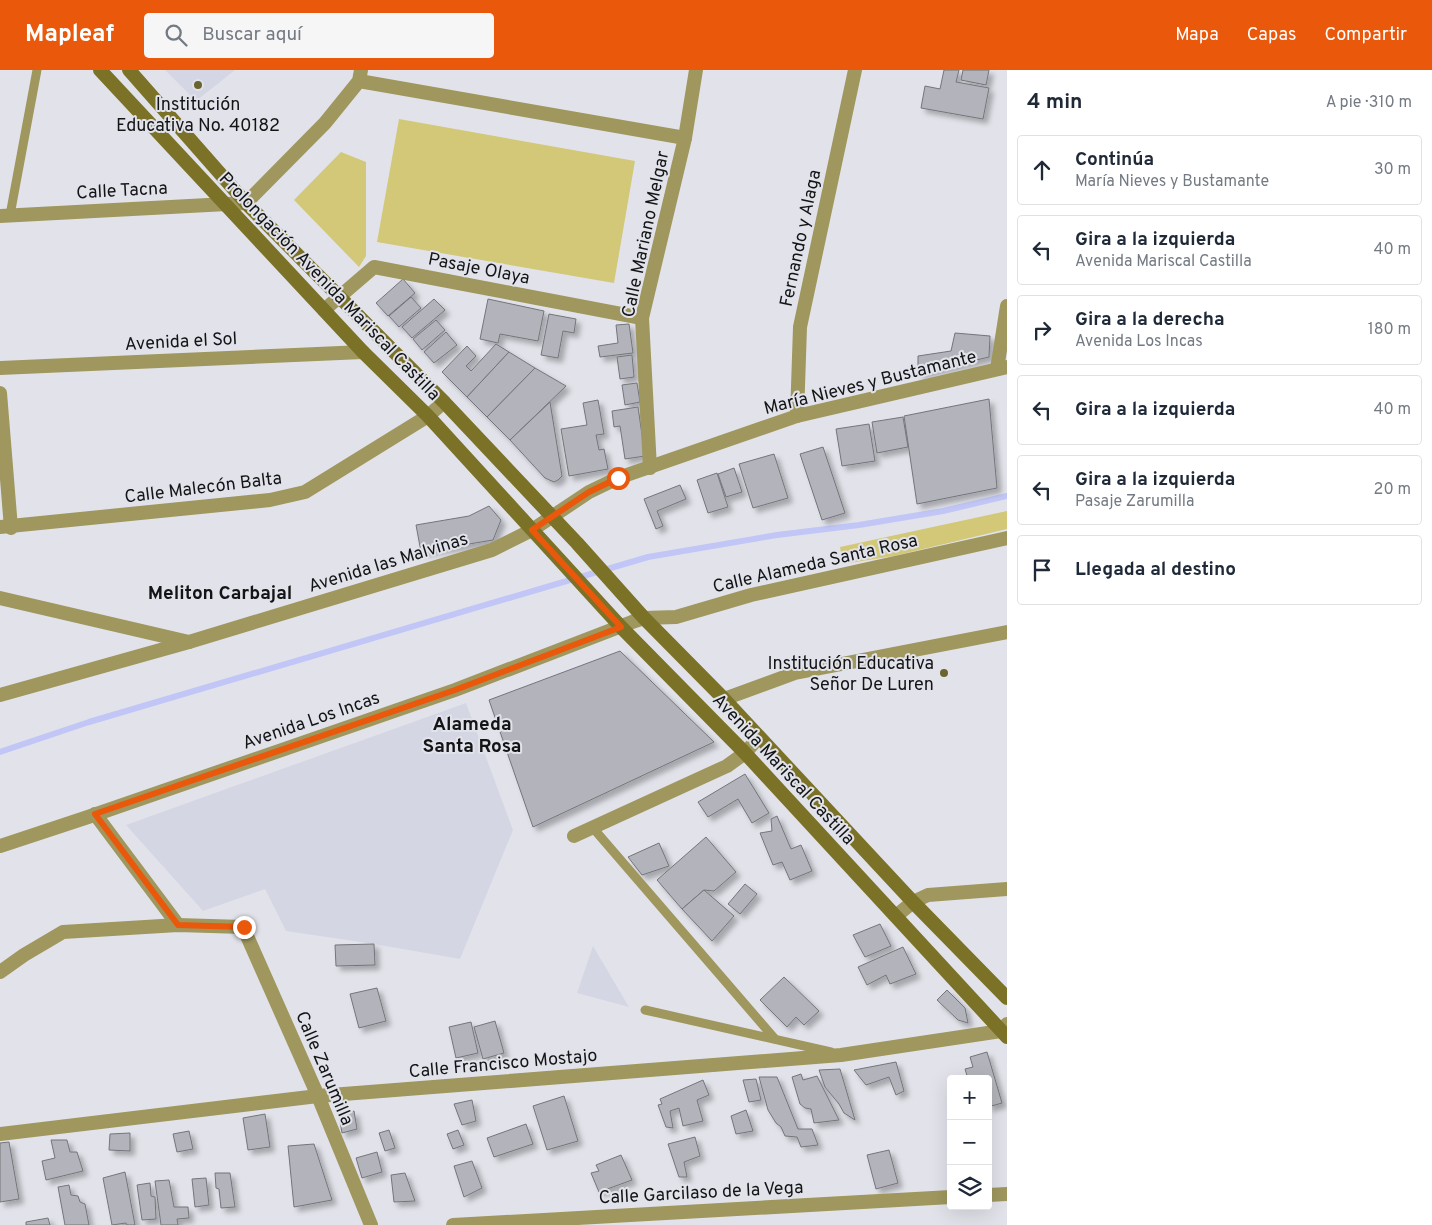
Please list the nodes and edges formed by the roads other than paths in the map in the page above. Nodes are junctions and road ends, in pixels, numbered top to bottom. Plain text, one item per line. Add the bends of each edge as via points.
1 (37, 70) edge
2 (100, 70) edge
3 (129, 70) edge
4 (696, 70) edge
5 (855, 70) edge
6 (360, 76) edge
7 (685, 138) junction
8 (223, 203) junction
9 (246, 203) junction
10 (5, 216) edge
11 (339, 297) junction
12 (1007, 306) edge
13 (324, 310) junction
14 (642, 318) junction
15 (363, 352) junction
16 (0, 368) edge
17 (1002, 368) edge
18 (0, 393) edge
19 (444, 402) junction
20 (428, 416) junction
21 (797, 416) junction
22 (650, 468) junction
23 (550, 517) junction
24 (5, 528) edge
25 (532, 530) junction
26 (1007, 538) edge
27 (0, 598) edge
28 (632, 622) junction
29 (1007, 632) edge
30 (189, 642) junction
31 (0, 695) edge
32 (724, 699) junction
33 (759, 737) junction
34 (745, 753) junction
35 (95, 814) junction
36 (593, 828) junction
37 (574, 836) dead end
38 (0, 846) edge
39 (1007, 889) edge
40 (913, 902) junction
41 (896, 916) junction
42 (178, 925) junction
43 (0, 972) edge
44 (1007, 998) edge
45 (645, 1010) dead end
46 (1005, 1031) edge
47 (774, 1039) junction
48 (841, 1055) junction
49 (318, 1096) junction
50 (0, 1134) edge
51 (1007, 1194) edge
52 (992, 1195) edge
53 (947, 1197) edge
54 (371, 1225) edge
55 (453, 1225) edge

1 - 10 lane
2 - 8 main road, Prolongación Avenida Mariscal Castilla
3 - 9 main road, Prolongación Avenida Mariscal Castilla
4 - 7 street, Calle Mariano Melgar
5 - 21 street, Fernando y Alaga via 800,327
6 - 7 street
6 - 9 street via 325,123
7 - 14 street, Calle Mariano Melgar
8 - 9 street, Calle Tacna
8 - 10 street, Calle Tacna
8 - 13 main road, Prolongación Avenida Mariscal Castilla
9 - 11 main road, Prolongación Avenida Mariscal Castilla
11 - 13 street, Pasaje Olaya
11 - 14 street, Pasaje Olaya via 374,267
11 - 19 main road, Prolongación Avenida Mariscal Castilla
12 - 17 street
13 - 15 main road, Prolongación Avenida Mariscal Castilla
14 - 22 street, Calle Mariano Melgar
15 - 16 street, Avenida el Sol
15 - 20 main road, Prolongación Avenida Mariscal Castilla
17 - 21 street, María Nieves y Bustamante
18 - 24 street
19 - 20 street, Calle Malecón Balta
19 - 23 main road, Prolongación Avenida Mariscal Castilla
20 - 24 street, Calle Malecón Balta via 305,492 270,500
20 - 25 main road, Prolongación Avenida Mariscal Castilla
21 - 22 street, María Nieves y Bustamante
22 - 23 street, María Nieves y Bustamante via 589,492
23 - 25 street, Avenida las Malvinas
23 - 28 main road, Avenida Mariscal Castilla via 606,576
25 - 28 main road, Avenida Mariscal Castilla via 582,585
25 - 30 street, Avenida las Malvinas via 492,550
26 - 28 street, Calle Alameda Santa Rosa via 751,595 676,616
27 - 30 street
28 - 32 main road, Avenida Mariscal Castilla
28 - 34 main road, Avenida Mariscal Castilla
28 - 35 street, Avenida Los Incas via 455,690
29 - 32 street via 795,674
30 - 31 street, Avenida las Malvinas
32 - 33 main road, Avenida Mariscal Castilla
33 - 34 street
33 - 40 main road, Avenida Mariscal Castilla
34 - 36 street via 727,766
34 - 41 main road, Avenida Mariscal Castilla
35 - 38 street, Avenida Los Incas
35 - 42 street
36 - 37 street
36 - 47 lane
39 - 40 street via 928,896
40 - 41 street
40 - 44 main road, Avenida Mariscal Castilla
41 - 46 main road, Avenida Mariscal Castilla
42 - 43 street via 63,932
42 - 49 street, Calle Zarumilla via 244,927
45 - 47 lane
46 - 48 street, Calle Francisco Mostajo
47 - 48 lane
48 - 49 street, Calle Francisco Mostajo
49 - 50 street, Calle Francisco Mostajo
49 - 54 street, Calle Zarumilla
51 - 52 street
53 - 55 street, Calle Garcilaso de la Vega

